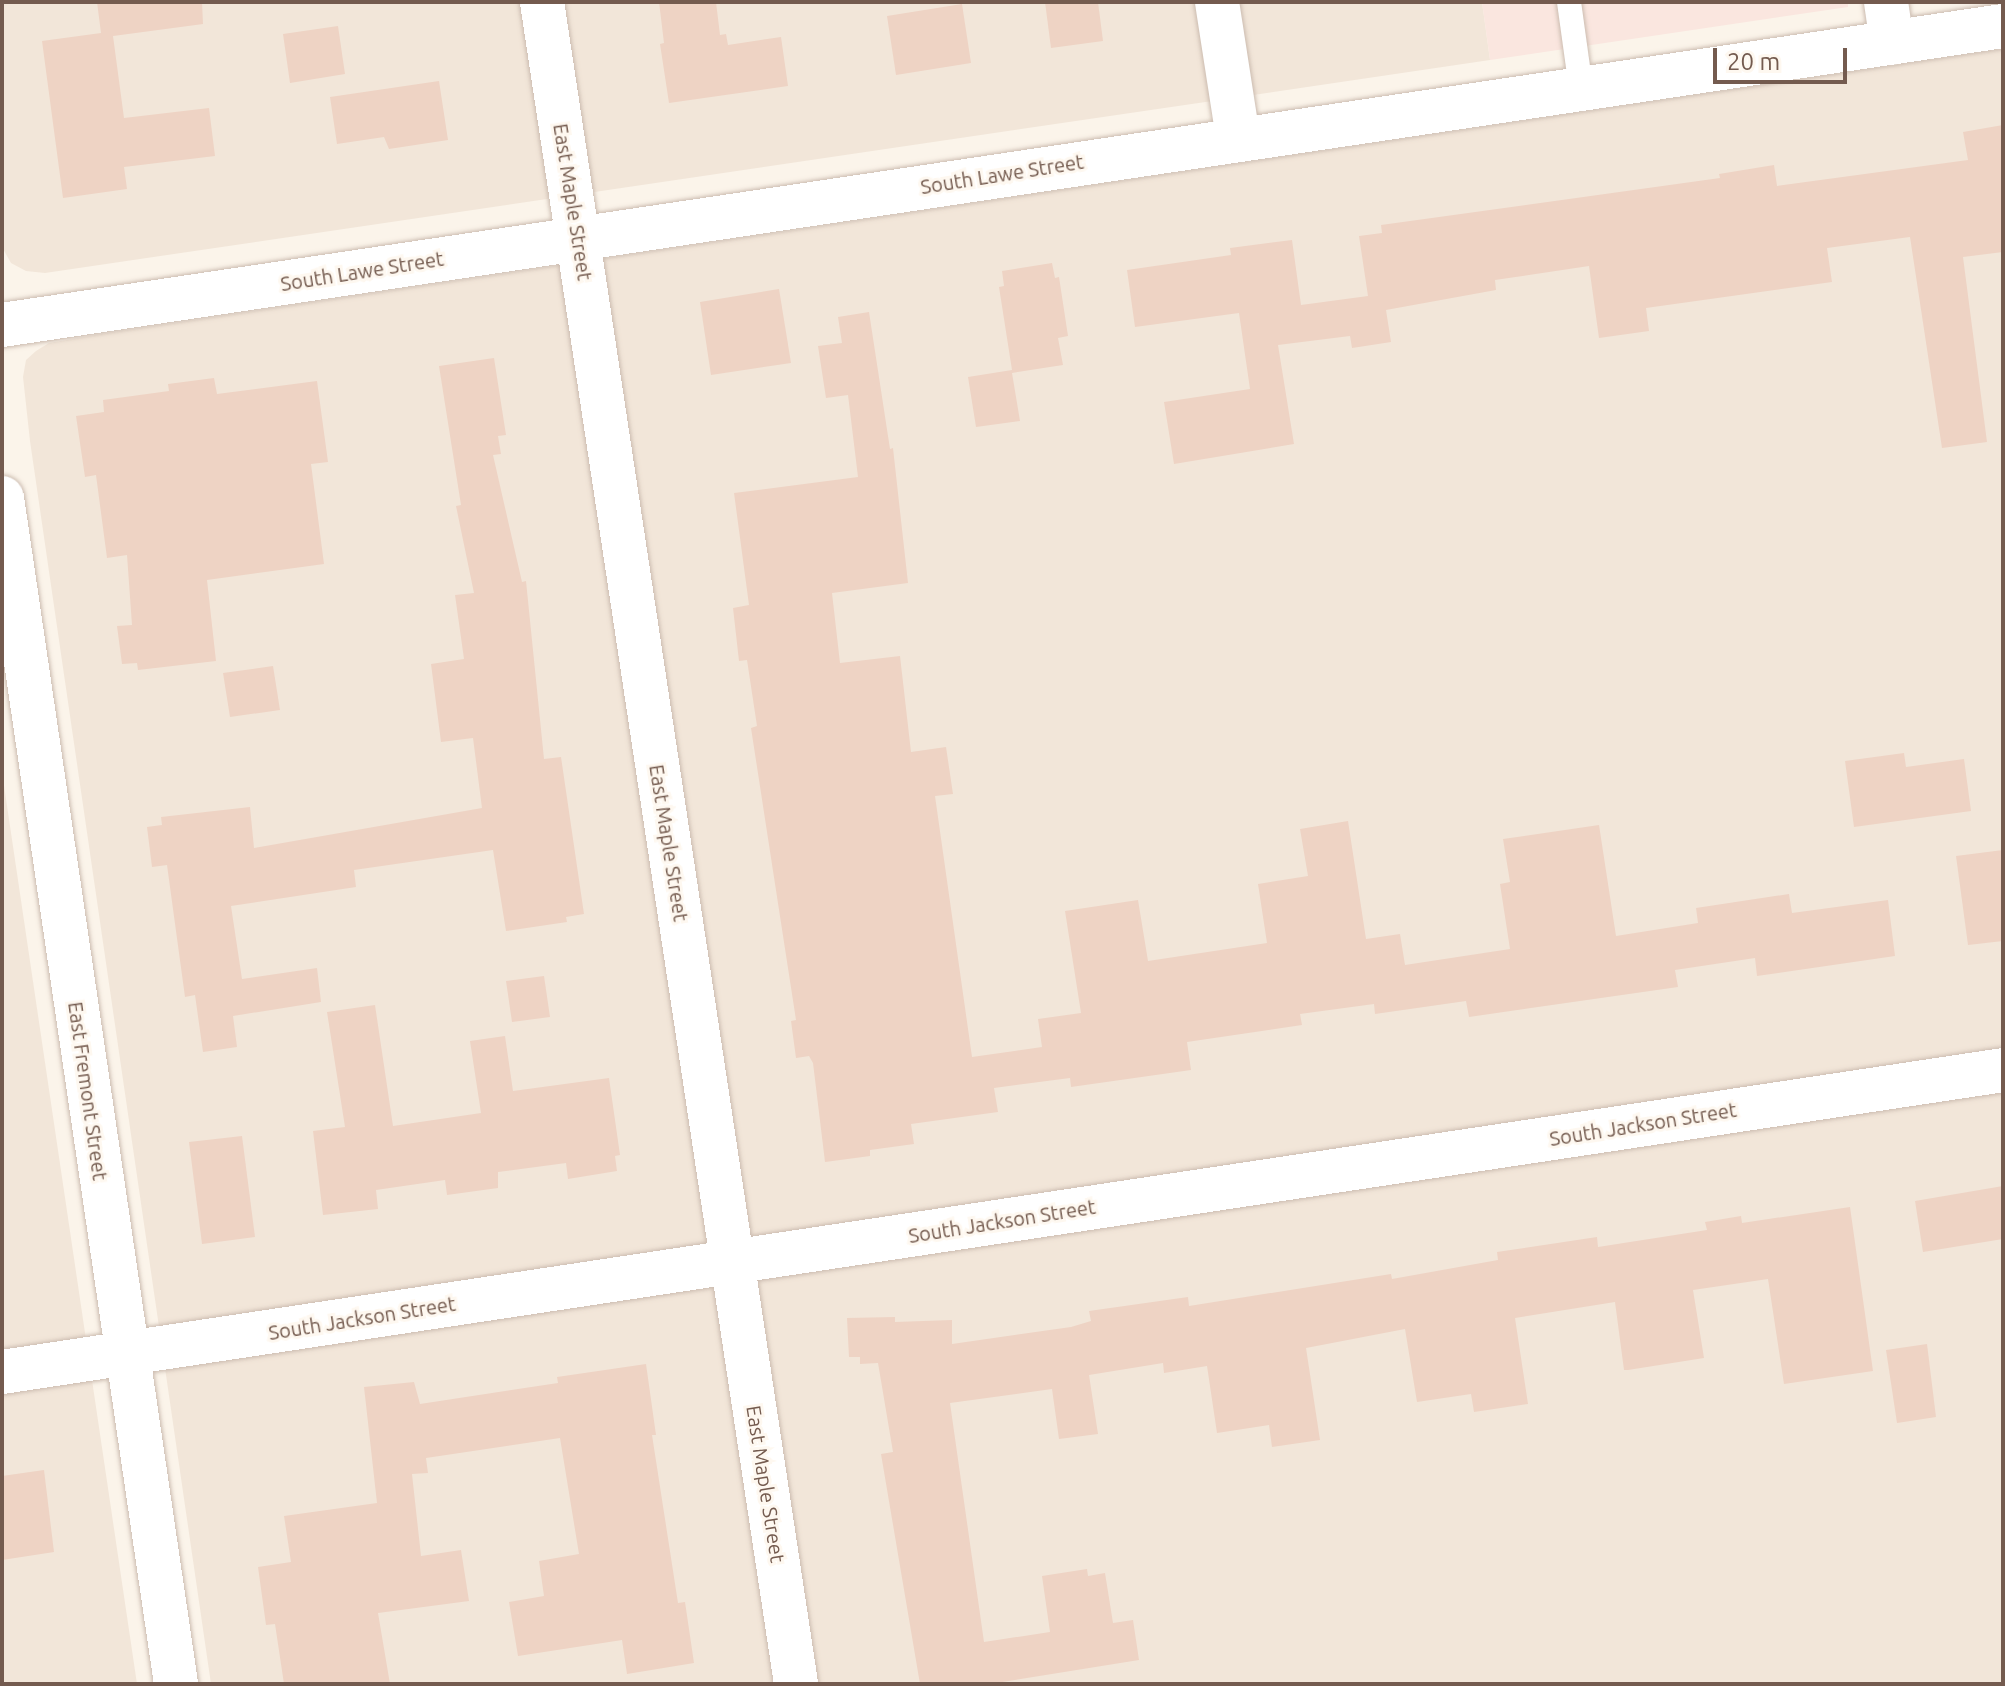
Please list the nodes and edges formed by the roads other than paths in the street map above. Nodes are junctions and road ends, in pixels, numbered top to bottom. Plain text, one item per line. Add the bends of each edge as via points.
1 (542, 2) edge
2 (1217, 2) edge
3 (1569, 2) edge
4 (1889, 22) edge
5 (2003, 26) edge
6 (1581, 88) junction
7 (1238, 138) junction
8 (579, 238) junction
9 (2, 325) edge
10 (2, 498) edge
11 (2003, 1070) edge
12 (732, 1262) junction
13 (127, 1353) junction
14 (2, 1372) edge
15 (176, 1684) edge
16 (796, 1684) edge

1 - 8 street, East Maple Street
2 - 7 street
3 - 6 lane
4 - 5 street, South Lawe Street
4 - 6 street, South Lawe Street
6 - 7 street, South Lawe Street
7 - 8 street, South Lawe Street
8 - 9 street, South Lawe Street
8 - 12 street, East Maple Street
10 - 13 street, East Fremont Street
11 - 12 street, South Jackson Street
12 - 13 street, South Jackson Street
12 - 16 street, East Maple Street
13 - 14 street, South Jackson Street
13 - 15 street, East Fremont Street

